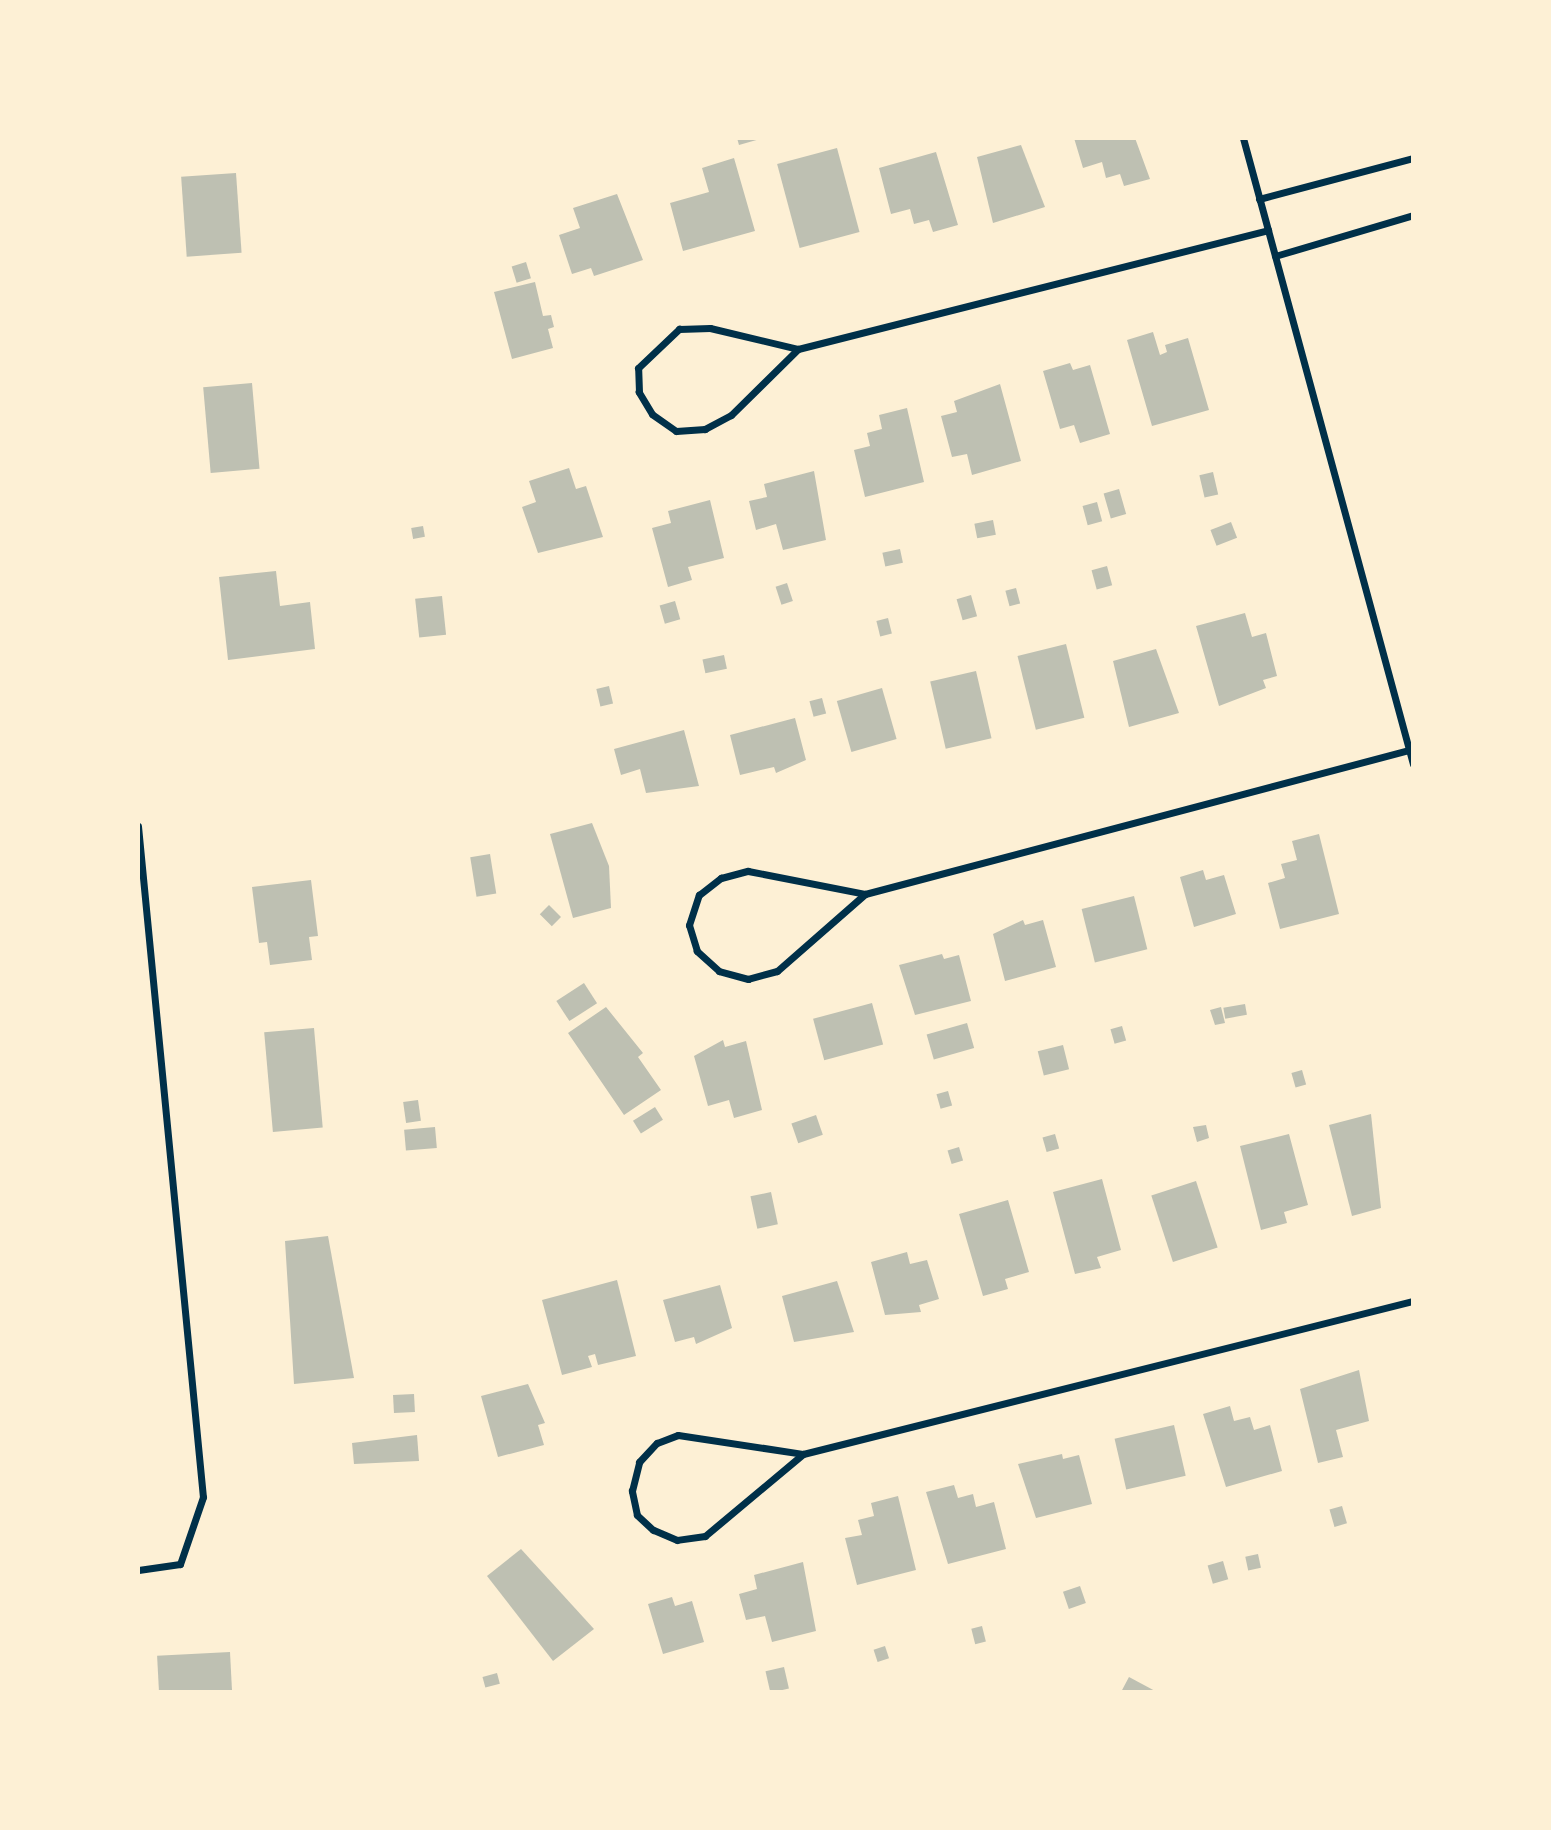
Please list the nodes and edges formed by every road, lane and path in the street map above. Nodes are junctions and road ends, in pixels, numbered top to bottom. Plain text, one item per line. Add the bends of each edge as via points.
1 (1243, 138) edge
2 (1413, 158) edge
3 (1259, 199) junction
4 (1413, 215) edge
5 (1268, 230) junction
6 (1275, 256) junction
7 (798, 349) junction
8 (1409, 750) junction
9 (1413, 764) edge
10 (138, 826) edge
11 (865, 894) junction
12 (1413, 1301) edge
13 (803, 1454) junction
14 (138, 1570) edge

1 - 3 street
2 - 3 street
3 - 5 street
4 - 6 street
5 - 6 street
5 - 7 street
6 - 8 street
7 - 7 street via 710,328 678,329 638,368 639,392 652,414 676,430 705,429 731,415
8 - 9 street
8 - 11 street
10 - 14 street via 202,1497 180,1564
11 - 11 street via 748,871 721,878 699,895 689,925 697,951 712,965 748,979 777,971
12 - 13 street
13 - 13 street via 701,1435 667,1439 639,1462 632,1490 638,1515 653,1530 677,1540 705,1536

